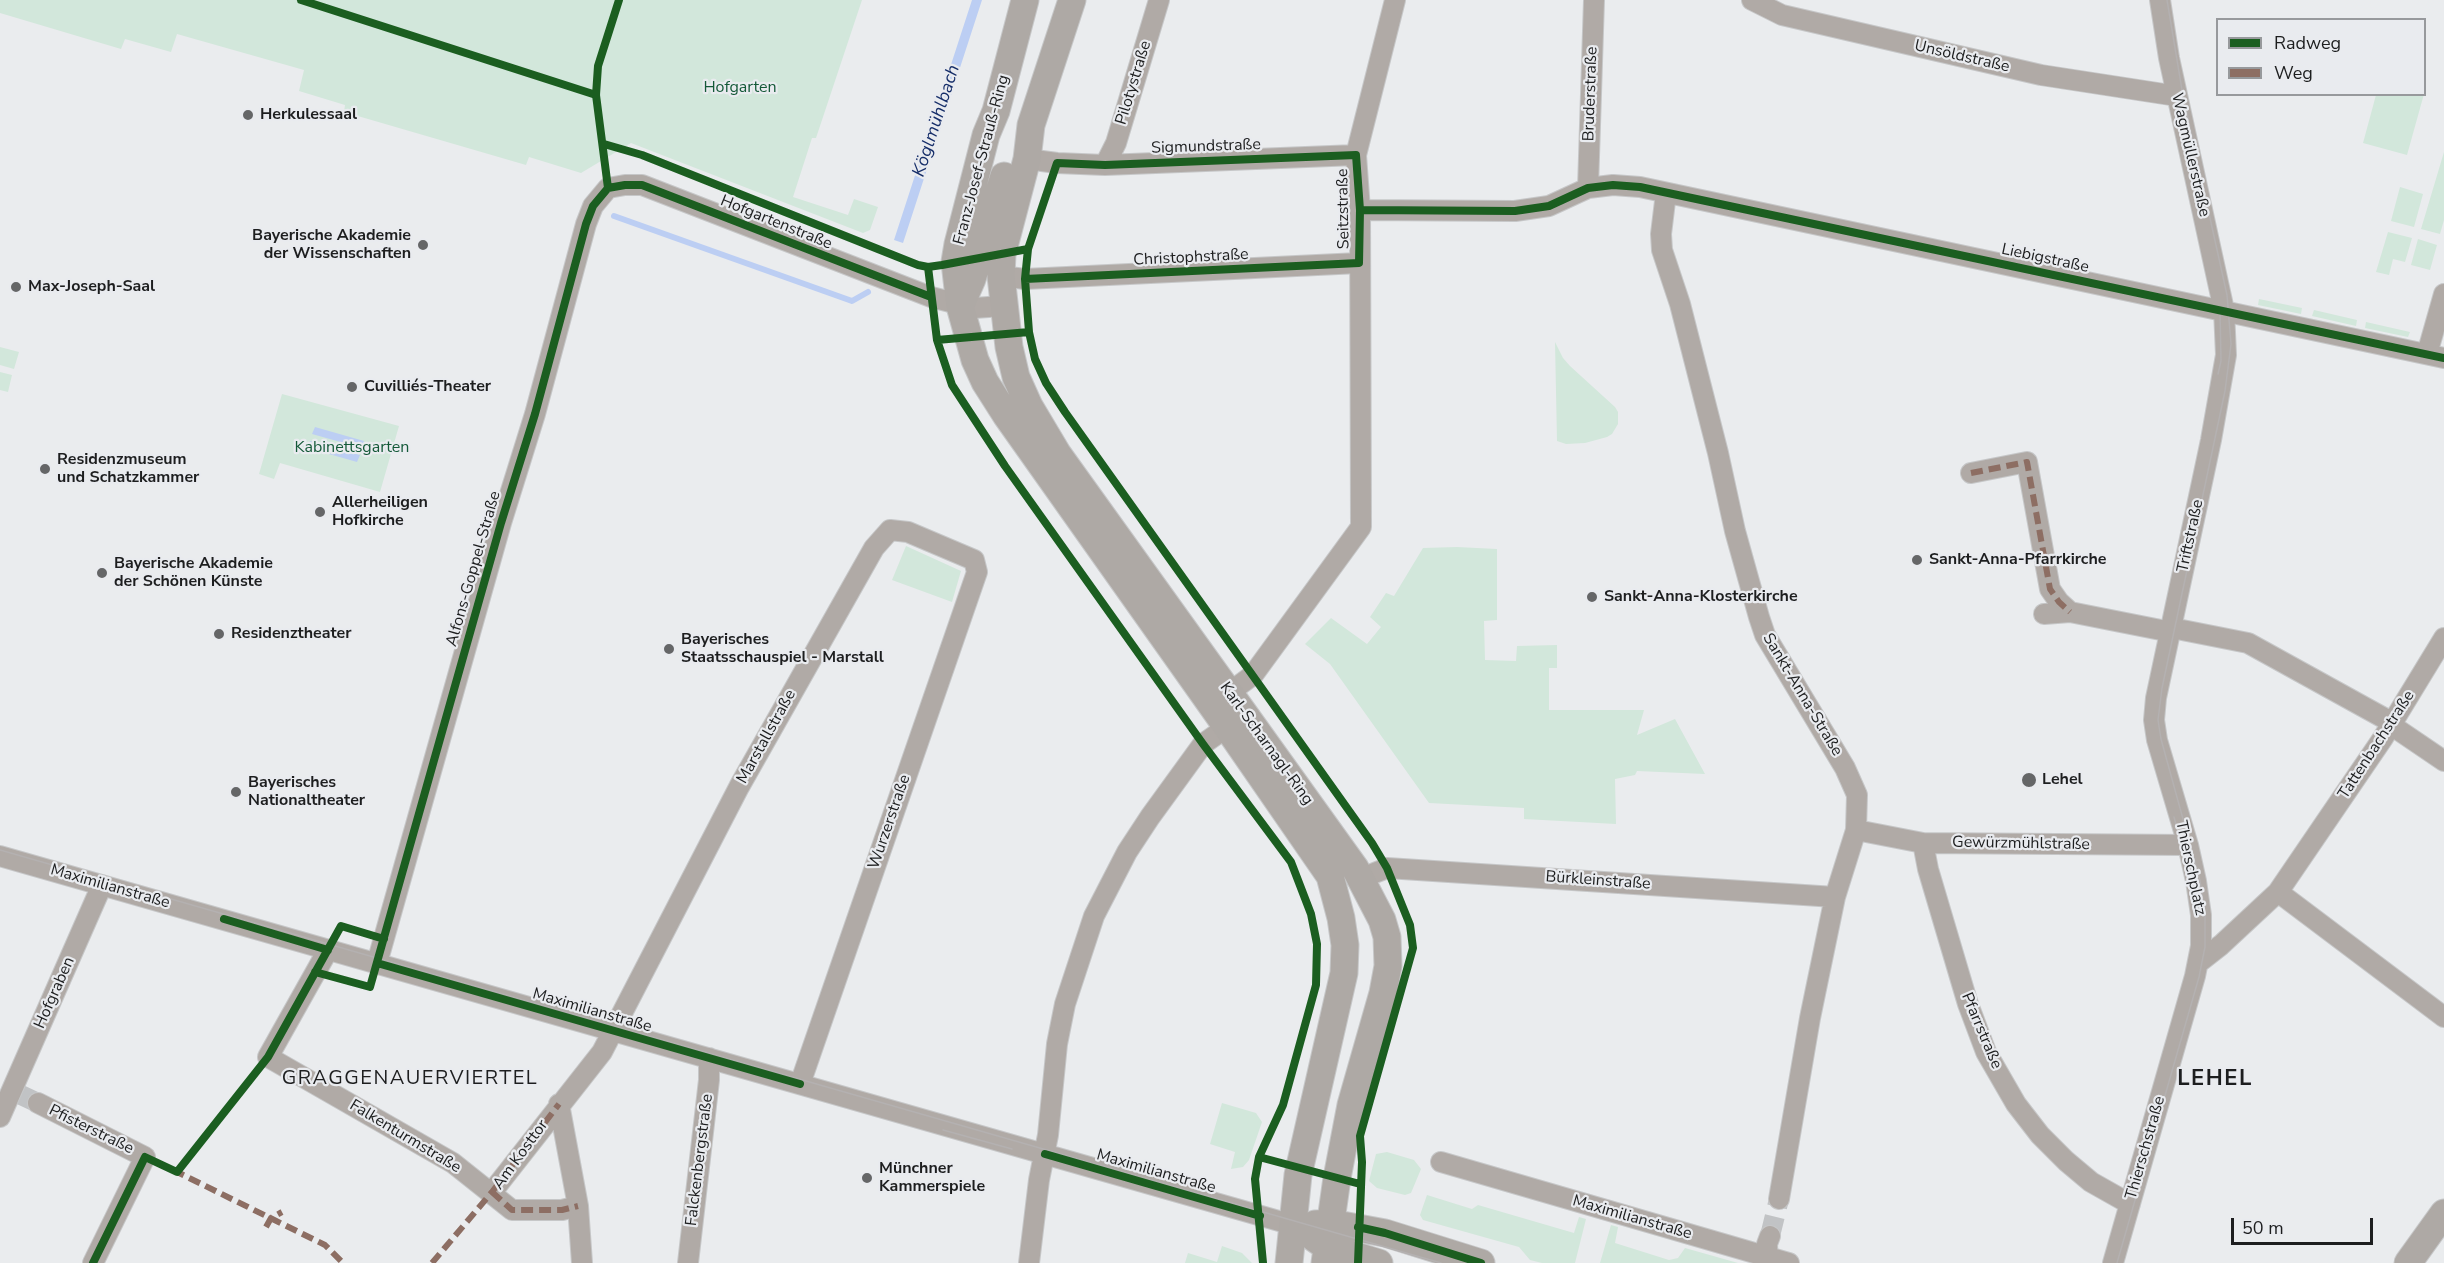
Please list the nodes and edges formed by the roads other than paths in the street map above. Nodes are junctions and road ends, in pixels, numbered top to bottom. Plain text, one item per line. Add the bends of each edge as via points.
1 (1025, 0) edge
2 (1072, 0) edge
3 (1159, 0) edge
4 (1395, 0) edge
5 (1593, 0) edge
6 (1752, 0) edge
7 (2160, 0) edge
8 (2177, 96) junction
9 (1031, 125) junction
10 (1356, 155) junction
11 (1027, 159) junction
12 (1105, 165) junction
13 (608, 188) joint
14 (1588, 188) junction
15 (1666, 193) junction
16 (1360, 210) junction
17 (1359, 263) junction
18 (1001, 276) junction
19 (2444, 294) edge
20 (960, 306) junction
21 (1003, 306) junction
22 (2224, 310) junction
23 (2436, 356) edge
24 (1971, 473) dead end
25 (974, 560) joint
26 (2070, 612) junction
27 (2044, 614) dead end
28 (2171, 630) junction
29 (2444, 639) edge
30 (1230, 692) junction
31 (2392, 724) junction
32 (1227, 727) junction
33 (2163, 760) joint
34 (2444, 761) edge
35 (1856, 830) junction
36 (1923, 843) junction
37 (2188, 845) junction
38 (0, 856) edge
39 (1362, 878) junction
40 (102, 885) junction
41 (2278, 892) junction
42 (1835, 897) junction
43 (1387, 937) junction
44 (1344, 945) junction
45 (328, 950) junction
46 (377, 963) junction
47 (2198, 963) junction
48 (2444, 1017) edge
49 (614, 1031) junction
50 (709, 1058) junction
51 (800, 1084) junction
52 (17, 1095) edge
53 (560, 1104) junction
54 (0, 1118) edge
55 (1045, 1154) junction
56 (1441, 1162) dead end
57 (492, 1192) junction
58 (1779, 1199) tunnel mouth
59 (2130, 1204) junction
60 (578, 1206) junction
61 (2444, 1213) edge
62 (1293, 1225) junction
63 (1770, 1236) tunnel mouth
64 (1328, 1244) edge
65 (1768, 1260) edge
66 (93, 1263) edge
67 (582, 1263) edge
68 (688, 1263) edge
69 (1029, 1263) edge
70 (1289, 1263) edge
71 (1379, 1263) edge
72 (1481, 1263) edge
73 (1789, 1263) edge
74 (2113, 1263) edge
75 (2408, 1263) edge

1 - 20 main road, Franz-Josef-Strauß-Ring via 958,244 955,262
2 - 9 main road, Franz-Josef-Strauß-Ring
3 - 12 street, Pilotystraße via 1116,143
4 - 10 street, Seitzstraße
5 - 14 street, Bruderstraße
6 - 8 street, Unsöldstraße via 1782,15 2041,75
7 - 8 street, Wagmüllerstraße
8 - 22 street, Wagmüllerstraße
9 - 11 main road, Franz-Josef-Strauß-Ring
9 - 20 main road, Franz-Josef-Strauß-Ring via 1011,156
10 - 12 street, Sigmundstraße
10 - 16 street, Seitzstraße
11 - 12 street, Sigmundstraße
11 - 18 main road, Franz-Josef-Strauß-Ring via 1007,229
13 - 20 street, Hofgartenstraße via 642,185
13 - 46 street, Alfons-Goppel-Straße via 593,206 586,224
14 - 15 street, Liebigstraße via 1613,185
14 - 16 street via 1549,206 1515,211
15 - 22 street, Liebigstraße
15 - 35 street, Sankt-Anna-Straße via 1662,250 1680,304 1759,617 1765,635 1845,768 1857,795
16 - 17 street, Seitzstraße
17 - 18 street, Christophstraße via 1025,279
17 - 30 street, Seitzstraße via 1361,527 1253,675
18 - 21 main road, Karl-Scharnagl-Ring
19 - 23 street
20 - 21 street, Hofgartenstraße
20 - 32 main road, Karl-Scharnagl-Ring via 975,360 996,399
21 - 30 main road, Karl-Scharnagl-Ring via 1016,377 1039,425
22 - 23 street, Liebigstraße
22 - 28 street, Triftstraße via 2226,355 2221,390
24 - 26 street via 2028,462 2050,589
25 - 49 street, Marstallstraße via 908,532 890,530 874,548 739,787
25 - 51 street, Wurzerstraße via 977,572
26 - 27 street
26 - 28 street
28 - 31 street via 2248,643
28 - 33 street, Triftstraße via 2154,720
29 - 31 street, Tattenbachstraße
30 - 39 main road, Karl-Scharnagl-Ring
31 - 34 street
31 - 41 street, Tattenbachstraße
32 - 44 main road, Karl-Scharnagl-Ring via 1330,876
32 - 55 street via 1203,744 1150,817 1121,862 1094,916 1065,1004
33 - 37 street, Thierschplatz
35 - 36 street, Gewürzmühlstraße
35 - 42 street, Sankt-Anna-Straße
36 - 37 street, Gewürzmühlstraße
36 - 59 street, Pfarrstraße via 1952,953 1991,1061 2040,1135 2091,1182
37 - 47 street, Thierschplatz via 2201,915
38 - 40 street, Maximilianstraße
39 - 42 street, Bürkleinstraße via 1387,868 1419,869
39 - 43 main road, Karl-Scharnagl-Ring
40 - 45 street, Maximilianstraße
40 - 52 street, Hofgraben
41 - 47 street
41 - 48 street
42 - 58 street, Sankt-Anna-Straße
43 - 44 main road via 1366,932
43 - 64 main road, Karl-Scharnagl-Ring via 1388,966 1383,993 1351,1105
44 - 62 main road, Karl-Scharnagl-Ring via 1344,974 1298,1175
45 - 46 street, Maximilianstraße
45 - 57 street, Falkenturmstraße via 268,1057 453,1163
46 - 49 street, Maximilianstraße
47 - 59 street, Thierschstraße
49 - 50 street, Maximilianstraße
49 - 53 street, Am Kosttor
50 - 51 street, Maximilianstraße
50 - 68 street, Falckenbergstraße
51 - 55 street, Maximilianstraße
52 - 54 street, Hofgraben
52 - 66 street, Pfisterstraße via 143,1163
53 - 57 street, Am Kosttor
53 - 60 street, Am Kosttor
55 - 62 street, Maximilianstraße
55 - 69 street
56 - 65 street, Maximilianstraße
57 - 60 street, Am Kosttor via 512,1210 562,1210
59 - 74 street, Thierschstraße
60 - 67 street
61 - 75 main road
62 - 64 main road, Maximilianstraße
62 - 70 main road, Karl-Scharnagl-Ring
63 - 65 street
64 - 71 main road, Maximilianstraße
64 - 72 main road, Maximilianstraße via 1385,1233
65 - 73 street, Maximilianstraße

